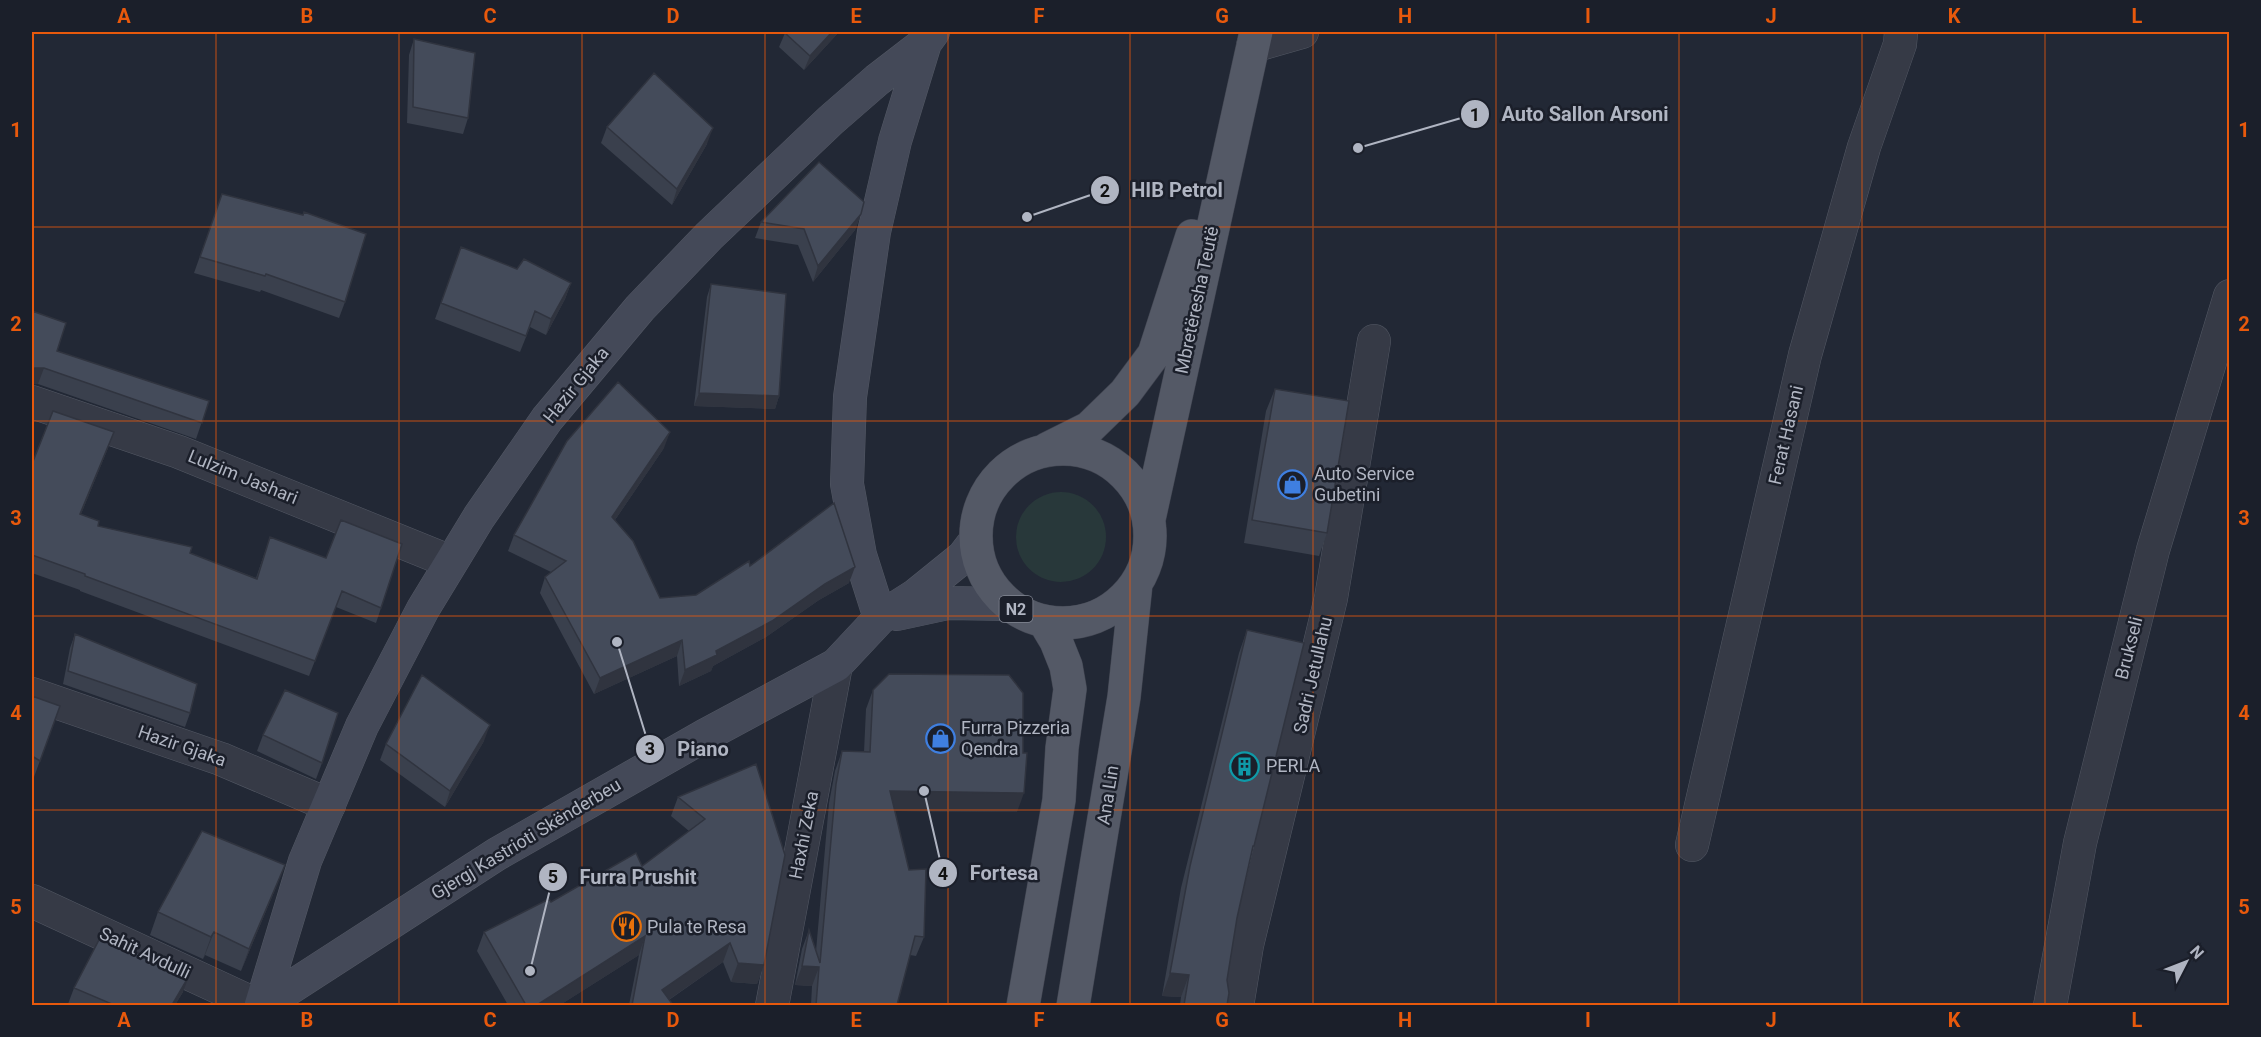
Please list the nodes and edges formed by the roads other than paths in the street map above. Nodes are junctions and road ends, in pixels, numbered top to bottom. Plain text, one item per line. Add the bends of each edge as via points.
1 (1302, 32) edge
2 (1902, 32) edge
3 (929, 37) edge
4 (1254, 39) edge
5 (2229, 296) edge
6 (1374, 341) dead end
7 (32, 402) edge
8 (1044, 451) junction
9 (1149, 519) junction
10 (976, 540) junction
11 (451, 562) junction
12 (1136, 584) junction
13 (1008, 604) junction
14 (880, 618) junction
15 (1044, 621) junction
16 (836, 665) junction
17 (32, 694) edge
18 (329, 805) junction
19 (1692, 845) dead end
20 (32, 901) edge
21 (261, 1005) edge
22 (772, 1005) edge
23 (1023, 1005) edge
24 (1073, 1005) edge
25 (1237, 1005) edge
26 (2050, 1005) edge

1 - 4 street
2 - 19 street, Ferat Hasani via 1864,147 1805,355
3 - 11 street, Hazir Gjaka via 831,120 640,308 547,419
3 - 14 street, Hazir Gjaka via 895,141 874,232 850,397 847,484 860,555
4 - 8 main road, Mbretëresha Teutë / N2 via 1154,354 1125,393 1089,428
4 - 9 main road, Mbretëresha Teutë / N2
5 - 26 street, Brukseli via 2153,550 2080,843
6 - 25 street, Sadri Jetullahu via 1331,598 1247,945
7 - 11 street, Lulzim Jashari via 179,452
8 - 9 main road, N2 via 1073,450 1102,458 1132,483
8 - 10 main road, N2 via 1024,457 994,483 983,500
9 - 12 main road, N2 via 1146,564
10 - 13 main road, N2 via 985,576
10 - 14 street, Gjergj Kastrioti Skënderbeu via 963,557
11 - 18 street, Hazir Gjaka via 362,726
12 - 15 main road, N2 via 1112,609 1096,617 1062,623
12 - 24 main road, Ana Lin / N2 via 1124,697
13 - 14 street via 948,603
13 - 15 main road, N2
14 - 16 street, Gjergj Kastrioti Skënderbeu
15 - 23 main road, N2 via 1066,666 1070,689 1059,800
16 - 21 street, Gjergj Kastrioti Skënderbeu via 497,854
16 - 22 street, Haxhi Zeka
17 - 18 street, Hazir Gjaka via 221,759
18 - 21 street, Hazir Gjaka via 304,861
20 - 21 street, Sahit Avdulli

